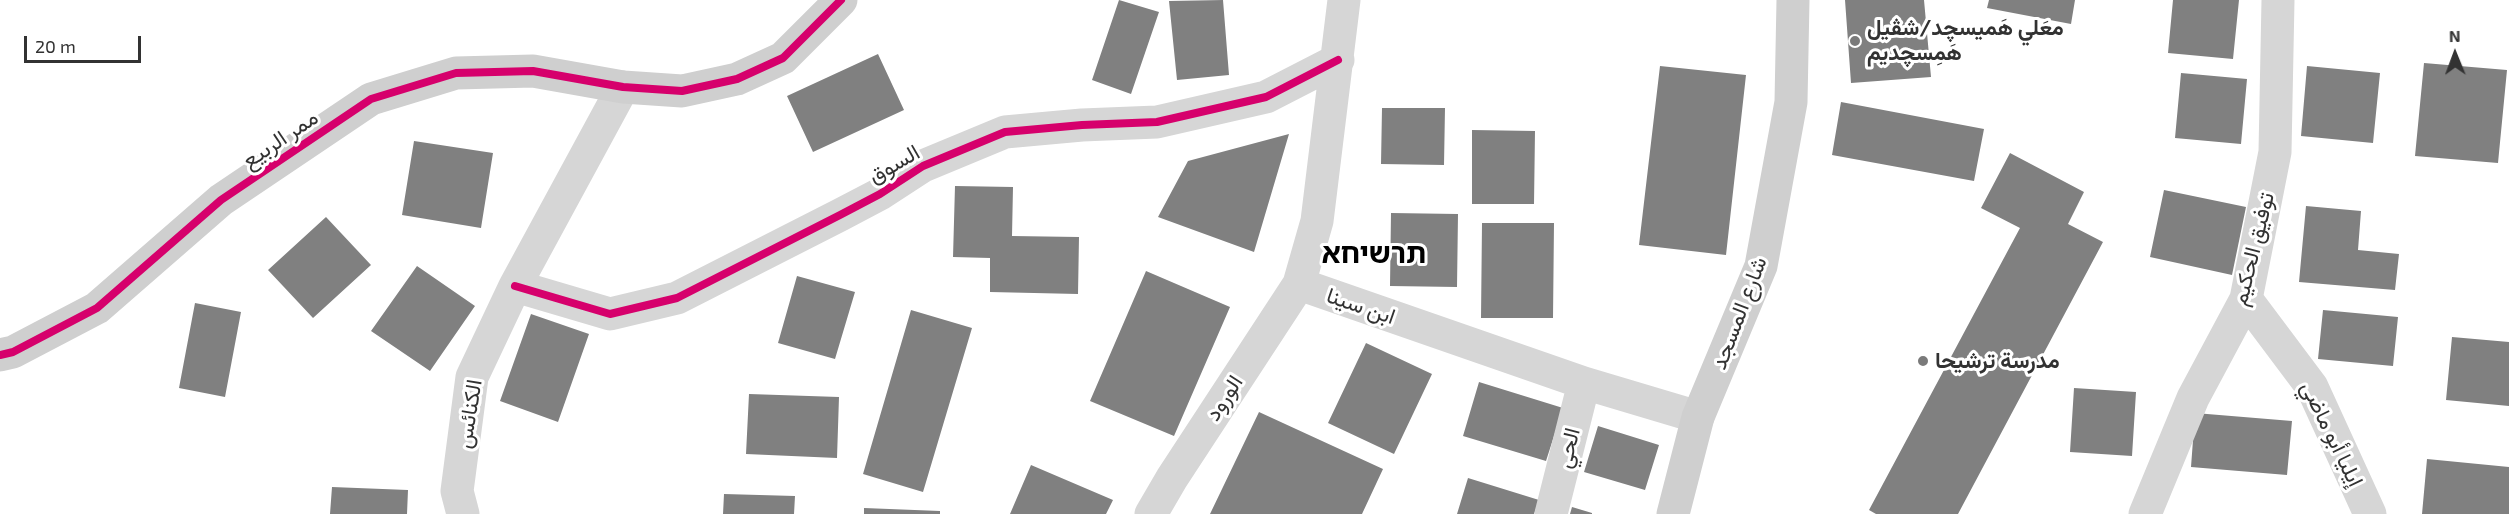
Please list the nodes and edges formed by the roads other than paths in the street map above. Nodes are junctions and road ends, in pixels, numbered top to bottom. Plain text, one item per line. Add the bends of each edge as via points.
1 (841, 0) edge
2 (1344, 0) edge
3 (1793, 0) edge
4 (2278, 0) edge
5 (1338, 60) junction
6 (624, 87) junction
7 (1299, 284) junction
8 (515, 286) junction
9 (2246, 299) junction
10 (0, 355) edge
11 (1584, 382) junction
12 (1698, 417) junction
13 (463, 514) edge
14 (1151, 514) edge
15 (1551, 514) edge
16 (1673, 514) edge
17 (2145, 514) edge
18 (2370, 514) edge

1 - 6 street via 783,58 737,79 682,91
2 - 5 street, ابن سينا
3 - 12 street, شارع المسجد via 1791,102 1761,266
4 - 9 street, توفيق الحكيم via 2275,152
5 - 7 street, ابن سينا via 1317,221
5 - 8 street, السوق via 1266,97 1157,123 1005,132 923,166 880,194 677,298 609,314
6 - 8 street
6 - 10 street, ممر الربيع via 533,71 456,73 371,99 221,200 97,308
7 - 11 street, ابن سينا
7 - 14 street, الورود
8 - 13 street, الكنائس via 472,377 457,491
9 - 17 street, توفيق الحكيم via 2193,398
9 - 18 street, إيليا أبو ماضي via 2312,387
11 - 12 street, ابن سينا
11 - 15 street, الحي
12 - 16 street, شارع المسجد

